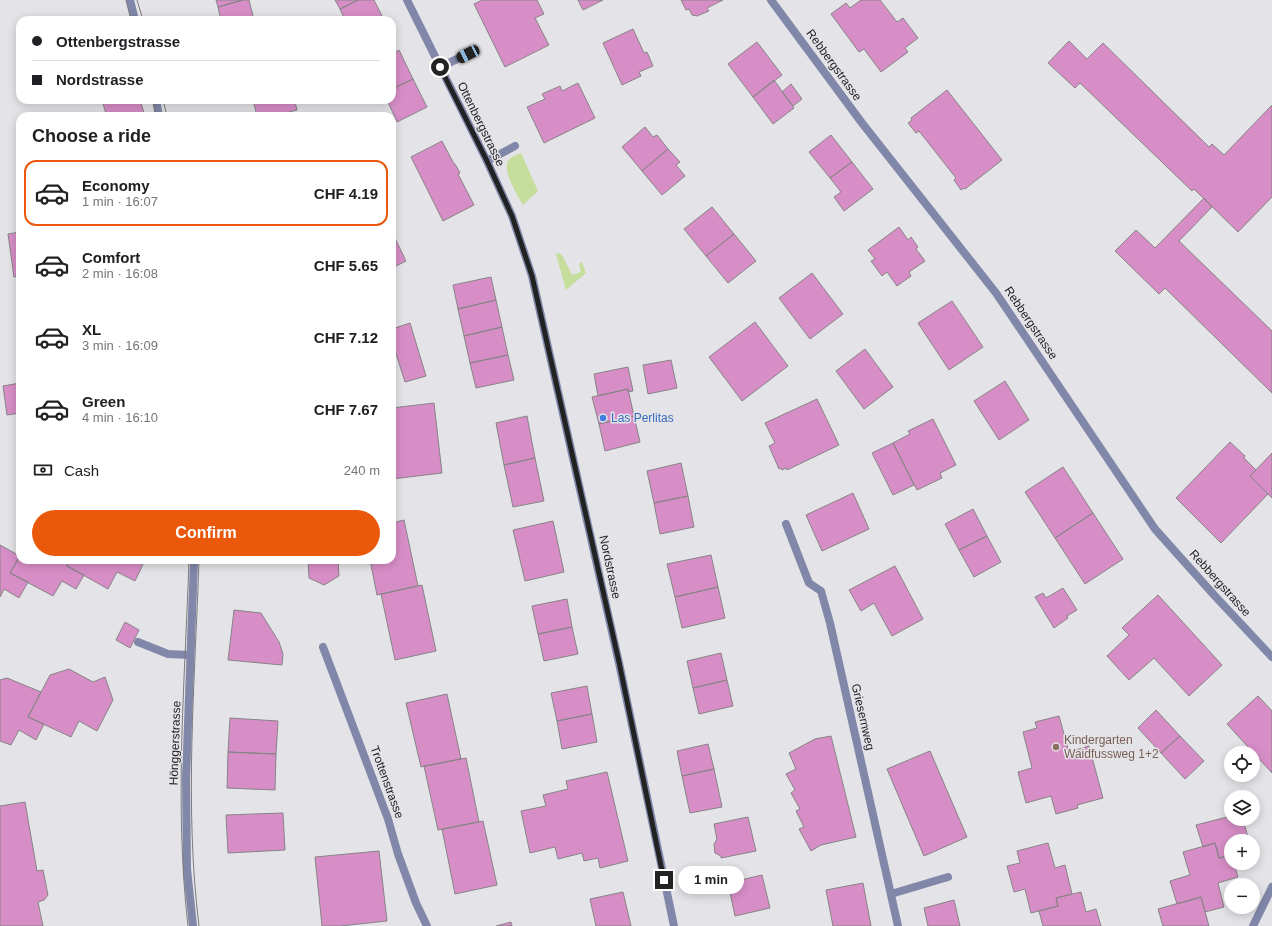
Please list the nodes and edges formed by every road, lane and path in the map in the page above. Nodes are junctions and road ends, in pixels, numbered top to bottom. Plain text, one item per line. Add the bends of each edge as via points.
1 (130, 0) edge
2 (407, 0) edge
3 (771, 0) edge
4 (134, 16) edge
5 (468, 54) dead end
6 (440, 67) junction
7 (515, 146) dead end
8 (487, 161) junction
9 (512, 216) joint
10 (786, 524) dead end
11 (194, 564) edge
12 (138, 642) dead end
13 (323, 646) dead end
14 (190, 655) junction
15 (1272, 658) edge
16 (948, 877) dead end
17 (1272, 887) edge
18 (891, 894) junction
19 (192, 926) edge
20 (427, 926) edge
21 (674, 926) edge
22 (898, 926) edge
23 (1253, 926) edge

1 - 4 street
2 - 6 street, Ottenbergstrasse
3 - 15 street, Rebbergstrasse via 862,123 996,293 1155,529
5 - 6 street
6 - 8 street, Ottenbergstrasse
7 - 8 street
8 - 9 street, Ottenbergstrasse
9 - 21 street, Nordstrasse via 532,276 546,337 619,662
10 - 18 street, Griesernweg via 809,583 821,591
11 - 14 street, Hönggerstrasse
12 - 14 street via 168,654
13 - 20 street, Trottenstrasse via 388,819 416,903
14 - 19 street, Hönggerstrasse via 186,779 187,869
16 - 18 street
17 - 23 street
18 - 22 street, Griesernweg

